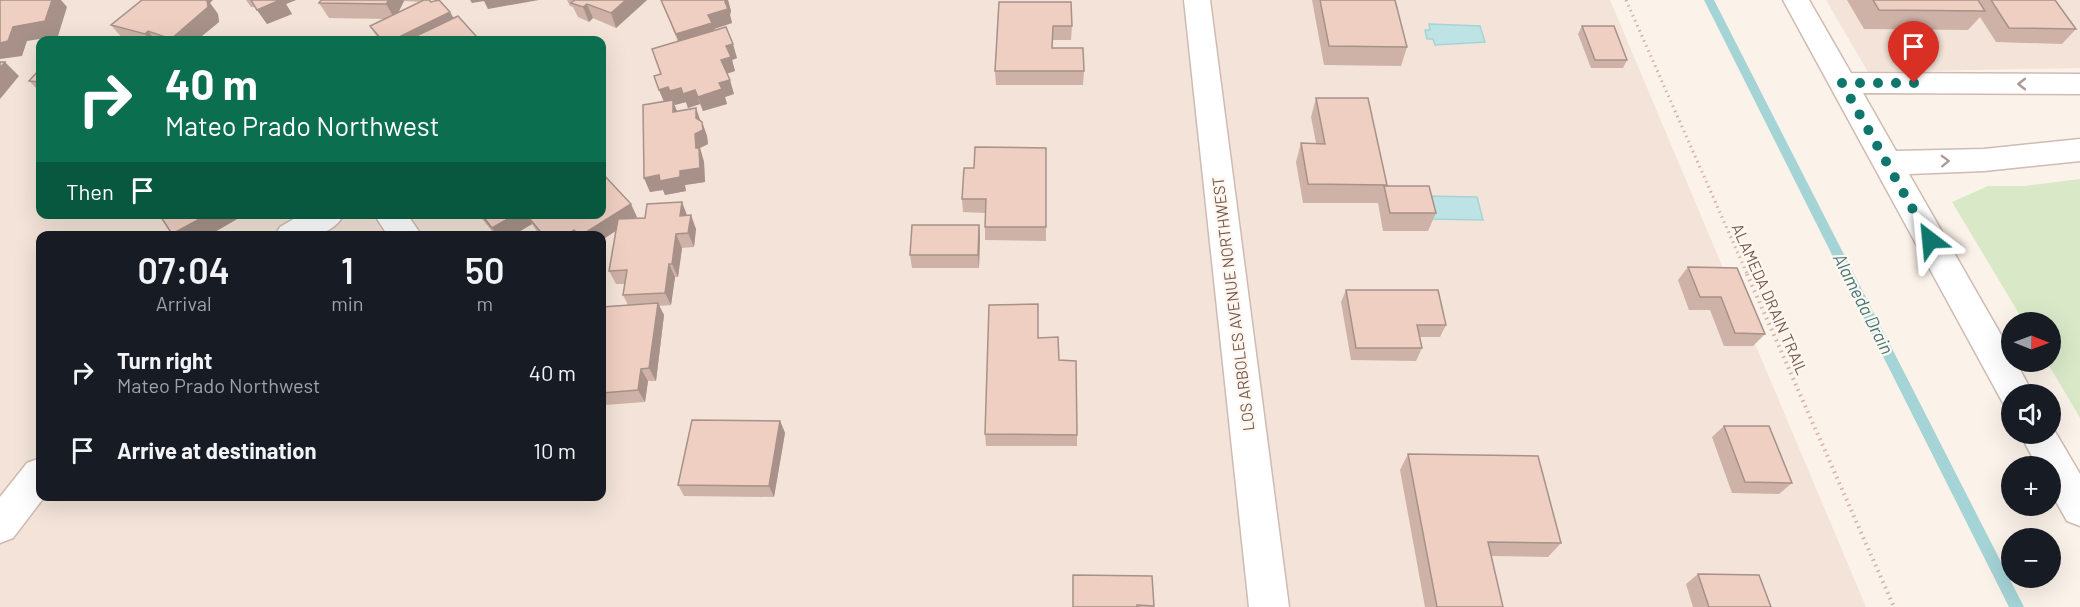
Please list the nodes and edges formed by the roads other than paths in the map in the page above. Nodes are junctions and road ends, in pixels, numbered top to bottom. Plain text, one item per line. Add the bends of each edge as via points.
1 (1197, 0) edge
2 (1796, 0) edge
3 (1842, 83) junction
4 (2080, 84) edge
5 (2080, 150) edge
6 (1887, 163) junction
7 (320, 219) edge
8 (393, 219) edge
9 (300, 231) edge
10 (402, 231) edge
11 (2010, 384) edge
12 (2044, 444) edge
13 (36, 480) edge
14 (2080, 509) edge
15 (0, 526) edge
16 (1269, 607) edge

1 - 16 street, LOS ARBOLES AVENUE NORTHWEST
2 - 3 street
4 -> 3 street
3 - 6 street
6 -> 5 street via 1984,160
6 - 11 street
7 - 9 street
8 - 10 street
12 - 14 street
13 - 15 street

